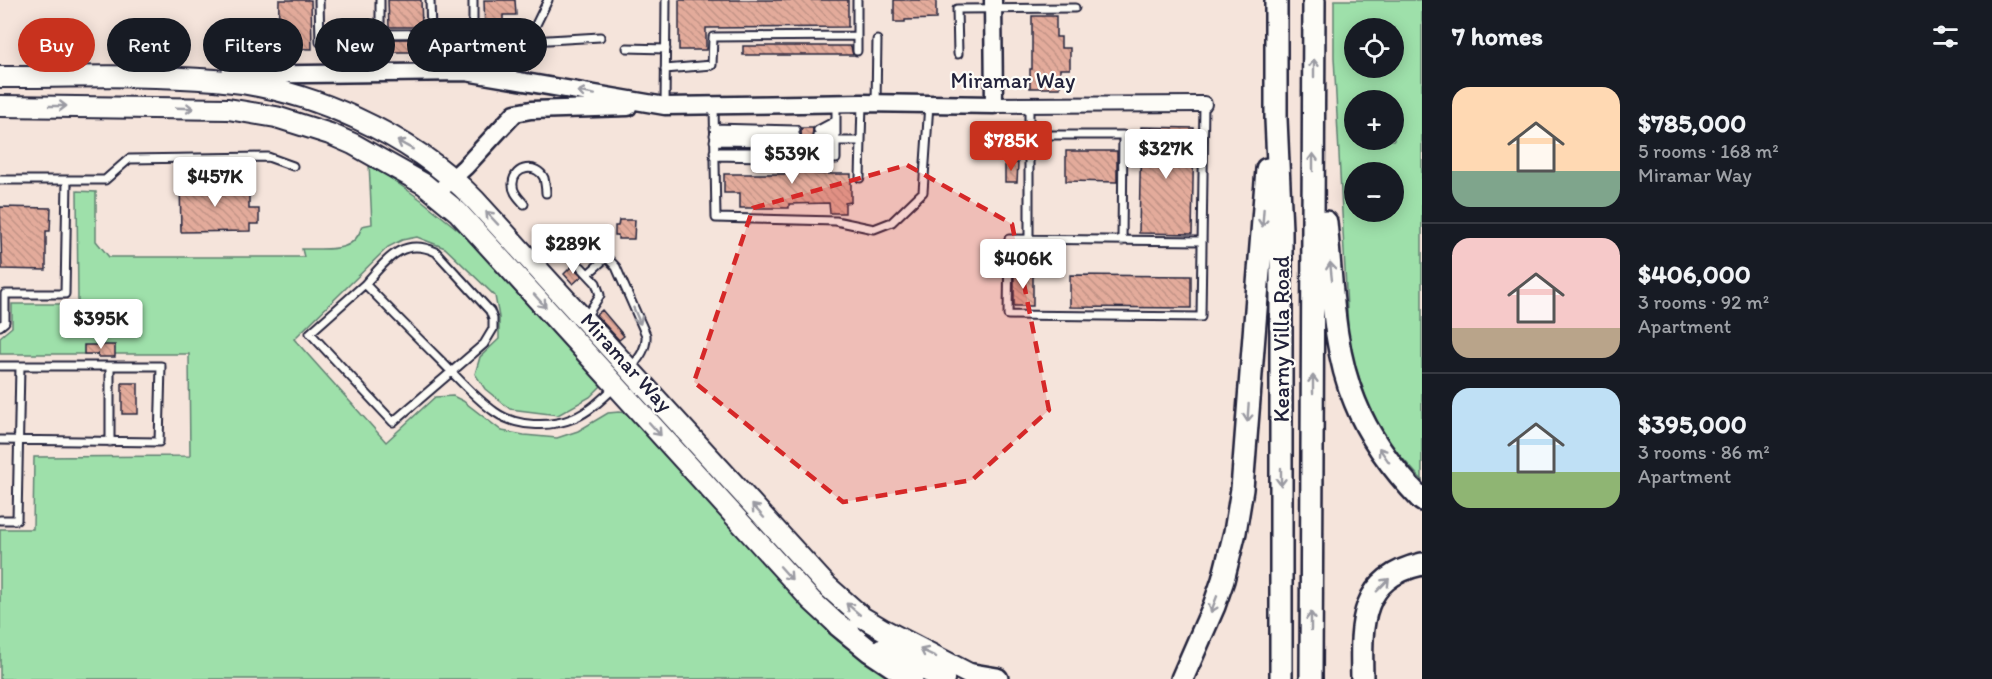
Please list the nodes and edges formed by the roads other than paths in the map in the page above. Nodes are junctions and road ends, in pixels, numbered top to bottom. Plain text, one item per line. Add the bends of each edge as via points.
1 (319, 0) edge
2 (380, 0) edge
3 (429, 0) edge
4 (473, 0) edge
5 (548, 0) edge
6 (666, 0) edge
7 (857, 0) edge
8 (1276, 0) edge
9 (1314, 0) edge
10 (993, 4) edge
11 (1076, 8) dead end
12 (319, 18) edge
13 (380, 18) edge
14 (430, 18) edge
15 (473, 18) edge
16 (539, 18) edge
17 (857, 36) junction
18 (600, 37) dead end
19 (547, 40) edge
20 (877, 40) dead end
21 (627, 48) dead end
22 (666, 49) junction
23 (857, 51) dead end
24 (958, 54) dead end
25 (665, 69) junction
26 (140, 76) junction
27 (0, 77) edge
28 (836, 103) junction
29 (869, 103) junction
30 (930, 104) junction
31 (1204, 104) joint
32 (994, 105) junction
33 (1029, 105) junction
34 (0, 106) edge
35 (665, 106) junction
36 (714, 106) junction
37 (1276, 119) junction
38 (836, 134) junction
39 (714, 135) junction
40 (1029, 135) junction
41 (861, 141) junction
42 (817, 144) junction
43 (796, 145) junction
44 (714, 156) junction
45 (293, 166) dead end
46 (454, 178) junction
47 (860, 178) dead end
48 (0, 180) edge
49 (67, 180) junction
50 (546, 193) dead end
51 (436, 194) junction
52 (1314, 197) junction
53 (524, 204) dead end
54 (1029, 239) junction
55 (1122, 241) junction
56 (1202, 241) junction
57 (598, 248) dead end
58 (606, 257) junction
59 (581, 267) dead end
60 (588, 274) junction
61 (365, 284) junction
62 (584, 320) junction
63 (0, 326) edge
64 (0, 366) edge
65 (20, 366) junction
66 (110, 366) junction
67 (630, 370) junction
68 (452, 372) junction
69 (615, 386) junction
70 (0, 440) edge
71 (19, 441) junction
72 (110, 442) junction
73 (1422, 500) edge
74 (0, 520) edge
75 (1422, 564) edge
76 (838, 625) junction
77 (1182, 675) edge
78 (976, 677) edge
79 (912, 679) edge
80 (944, 679) edge
81 (997, 679) edge
82 (1281, 679) edge
83 (1311, 679) edge
84 (1362, 679) edge

1 - 12 lane
2 - 13 lane
3 - 14 lane
4 - 15 lane
5 - 16 lane
6 - 22 lane
7 - 17 lane
8 - 37 main road, Kearny Villa Road
52 -> 9 main road, Kearny Villa Road
10 - 11 lane
10 - 24 lane via 957,9
10 - 32 street
17 - 23 lane
17 - 25 lane via 713,36 712,66
18 - 19 lane
20 - 29 lane
21 - 22 lane
22 - 25 lane
25 - 35 lane
26 - 27 main road, Miramar Way
35 -> 26 street, Miramar Way via 466,72
46 -> 26 main road, Miramar Way via 412,148 328,107 244,84
28 - 29 street, Miramar Way
28 - 36 street, Miramar Way
28 - 38 lane
29 - 30 street, Miramar Way
29 - 41 lane
30 - 32 street, Miramar Way
30 - 44 lane via 923,192 892,222 874,229 836,221 716,218
31 - 33 street, Miramar Way
31 - 56 lane
32 - 33 street, Miramar Way
33 - 40 lane
34 -> 51 main road, Miramar Way via 228,109 276,117 353,144
35 - 36 street, Miramar Way
35 - 46 street via 515,113
36 - 39 lane
37 -> 77 main road via 1268,155 1235,532 1222,580
37 -> 82 main road, Kearny Villa Road via 1281,230
38 - 41 lane
38 - 42 lane
38 - 42 lane
38 - 42 lane via 836,155
39 - 43 lane
39 - 43 lane
39 - 44 lane
40 - 54 lane
40 - 55 lane via 1123,135
41 - 47 lane
43 - 44 lane
43 - 44 lane
45 - 49 lane via 268,157 129,159 105,180
46 - 51 street
62 -> 46 main road, Miramar Way
48 - 49 lane
49 - 63 lane via 65,294 6,294 5,322
50 - 53 lane via 539,172 531,168 521,170 513,183
51 -> 69 main road, Miramar Way via 458,212
73 -> 52 main road via 1383,455 1354,402 1338,338 1324,211
83 -> 52 main road, Kearny Villa Road
54 - 55 lane
54 - 56 lane via 1009,239 1008,315 1201,317
55 - 56 lane
57 - 58 lane
58 - 60 lane
58 -> 67 lane via 616,267 646,335 644,350
59 - 60 lane
60 - 62 lane via 600,295
61 - 68 lane
61 - 68 lane via 398,251 417,246 436,252 490,310 493,319 484,344
61 - 68 lane via 310,333 393,422
62 - 67 main road, Miramar Way
64 - 65 lane
65 - 66 lane
65 - 71 lane
66 - 72 lane
66 - 72 lane via 161,366 159,442
67 - 69 lane
78 -> 67 main road, Miramar Way via 884,630 841,599
68 - 69 lane via 497,414 522,423 549,425 574,418 597,404
69 -> 76 main road, Miramar Way
70 - 71 lane
71 - 72 lane
71 - 74 lane via 17,520
84 -> 75 main road via 1365,610 1390,577
76 - 79 main road
76 - 80 main road, Miramar Way
78 - 81 main road

